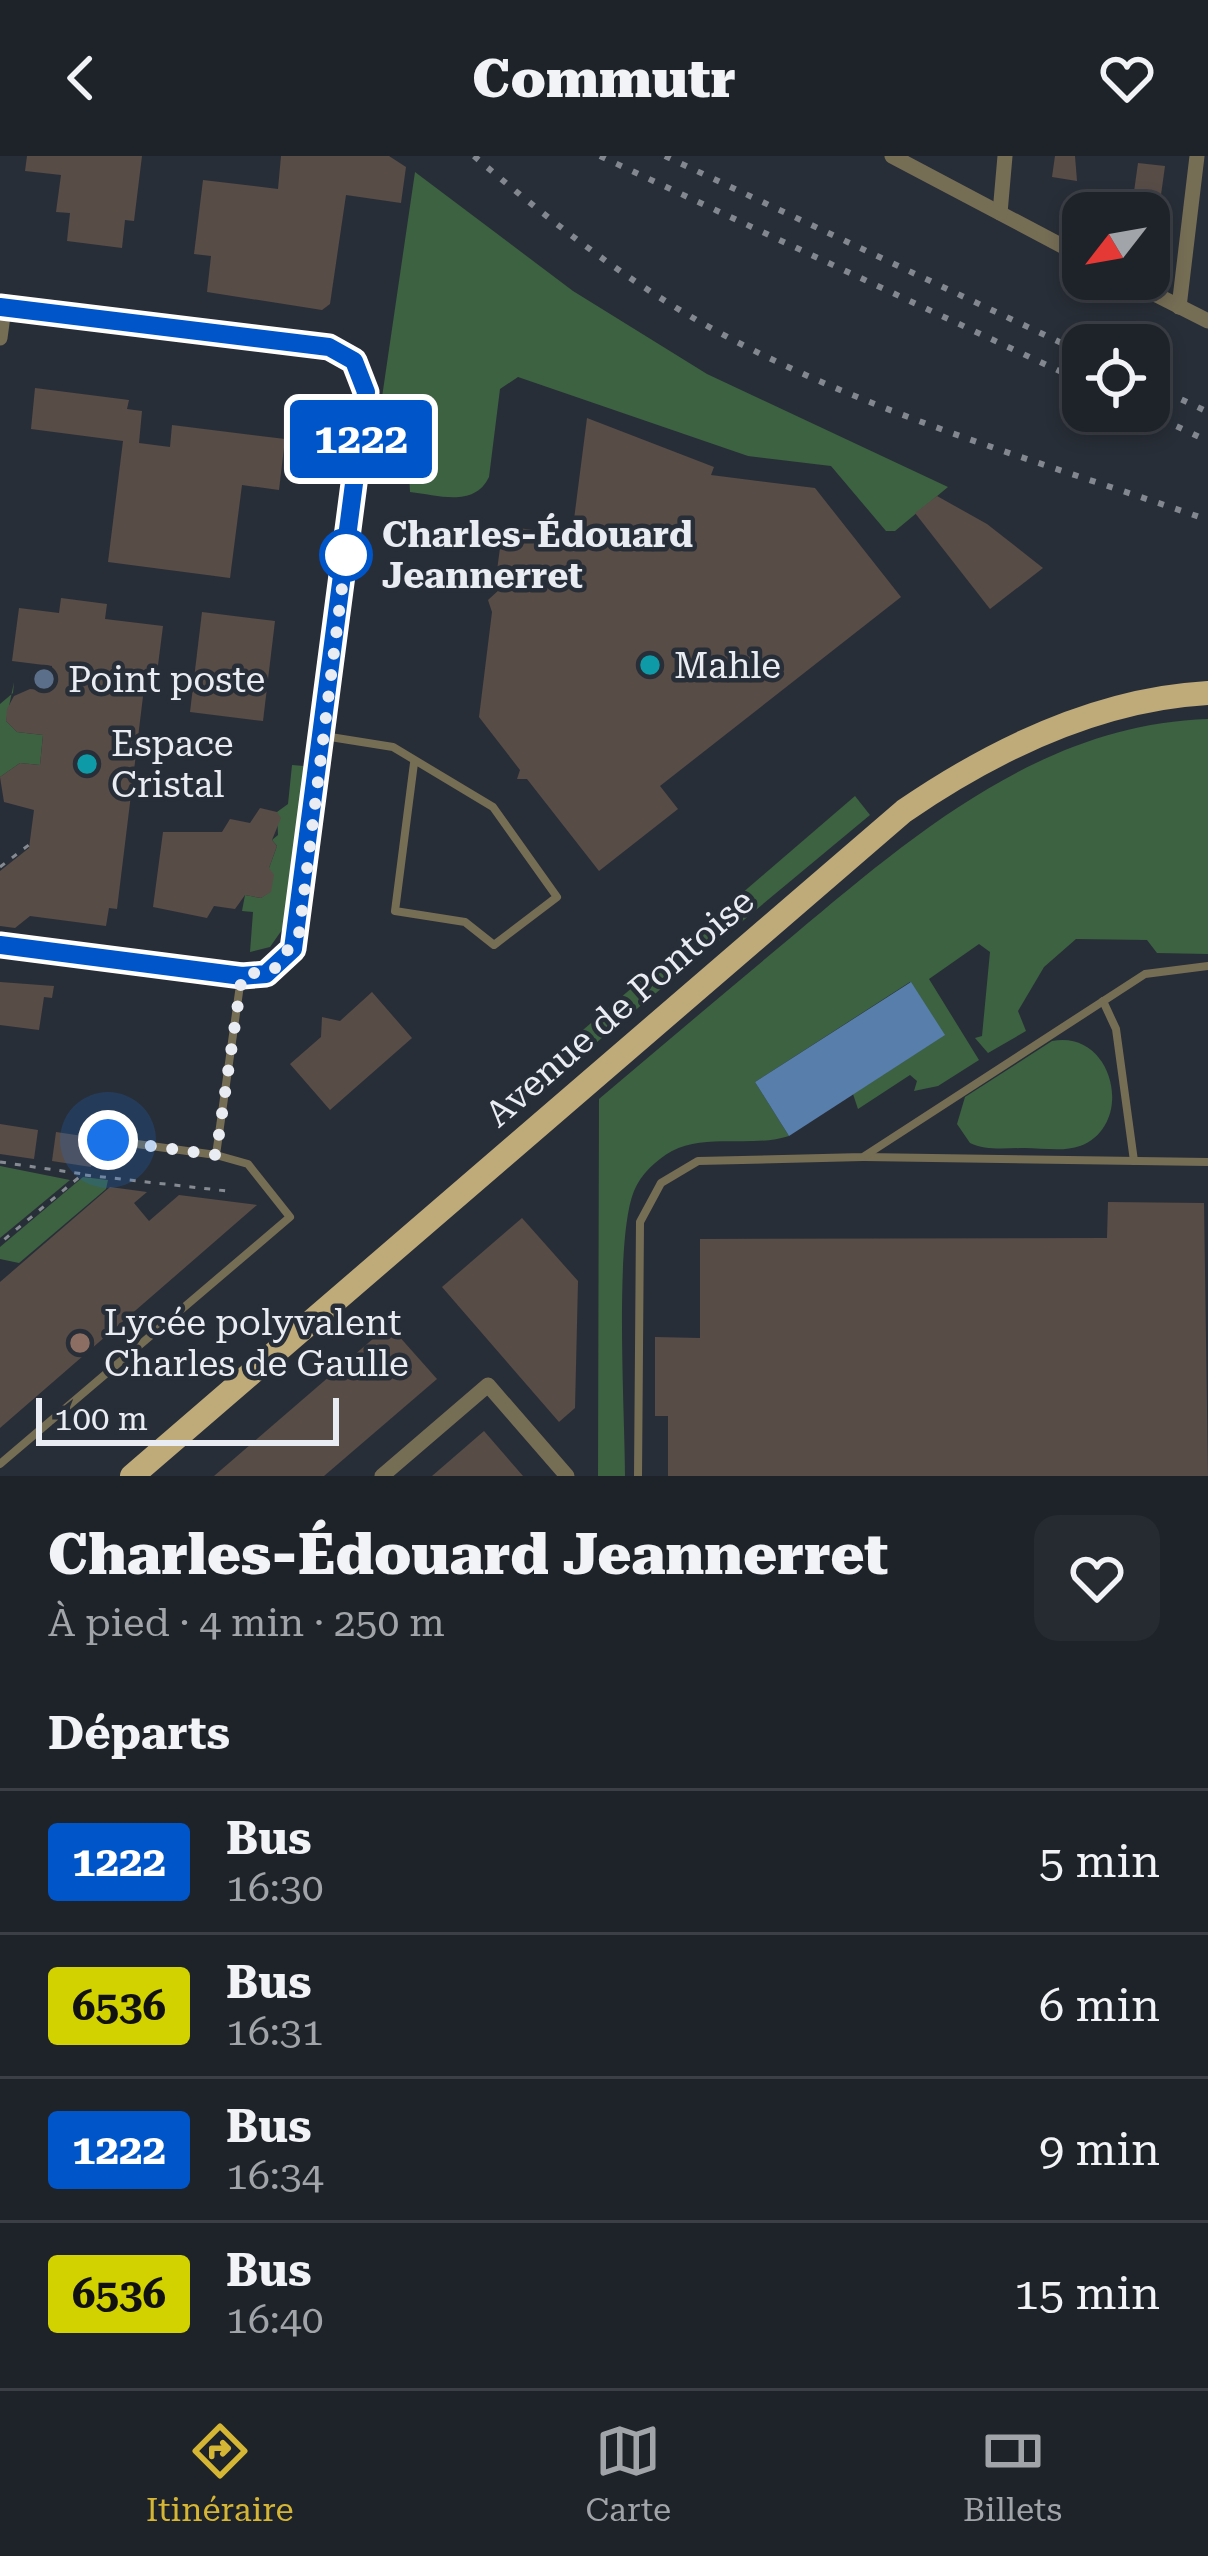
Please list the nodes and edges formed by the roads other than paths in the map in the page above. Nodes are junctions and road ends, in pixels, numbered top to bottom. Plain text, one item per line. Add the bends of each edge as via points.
1 (892, 156) edge
2 (1005, 156) edge
3 (1197, 156) edge
4 (1000, 213) junction
5 (1062, 246) edge
6 (1164, 300) edge
7 (2, 308) edge
8 (1179, 308) junction
9 (1208, 321) edge
10 (0, 338) edge
11 (1208, 693) edge
12 (324, 736) junction
13 (414, 763) junction
14 (0, 945) edge
15 (1208, 966) edge
16 (242, 976) junction
17 (1103, 1001) junction
18 (108, 1140) dead end
19 (216, 1155) junction
20 (863, 1157) junction
21 (1134, 1161) junction
22 (1208, 1162) edge
23 (0, 1464) edge
24 (132, 1476) edge
25 (382, 1476) edge
26 (567, 1476) edge
27 (638, 1476) edge

1 - 4 street
2 - 4 street
3 - 8 street
4 - 5 street
6 - 8 street
7 - 10 street
7 - 12 street via 329,347 360,368 366,392
8 - 9 street
11 - 24 main road, Avenue de Pontoise via 1078,720 1012,747 904,811
12 - 13 lane via 393,747
12 - 16 street via 299,934 275,968
13 - 13 lane via 493,807 557,897 494,945 465,922 395,911
14 - 16 street
15 - 17 lane via 1145,974
16 - 19 lane
17 - 20 lane
17 - 21 lane via 1116,1029
18 - 19 lane
19 - 23 lane via 248,1165 290,1217
20 - 21 lane
20 - 27 lane via 698,1161 662,1184 640,1222
21 - 22 lane
25 - 26 street via 488,1385

